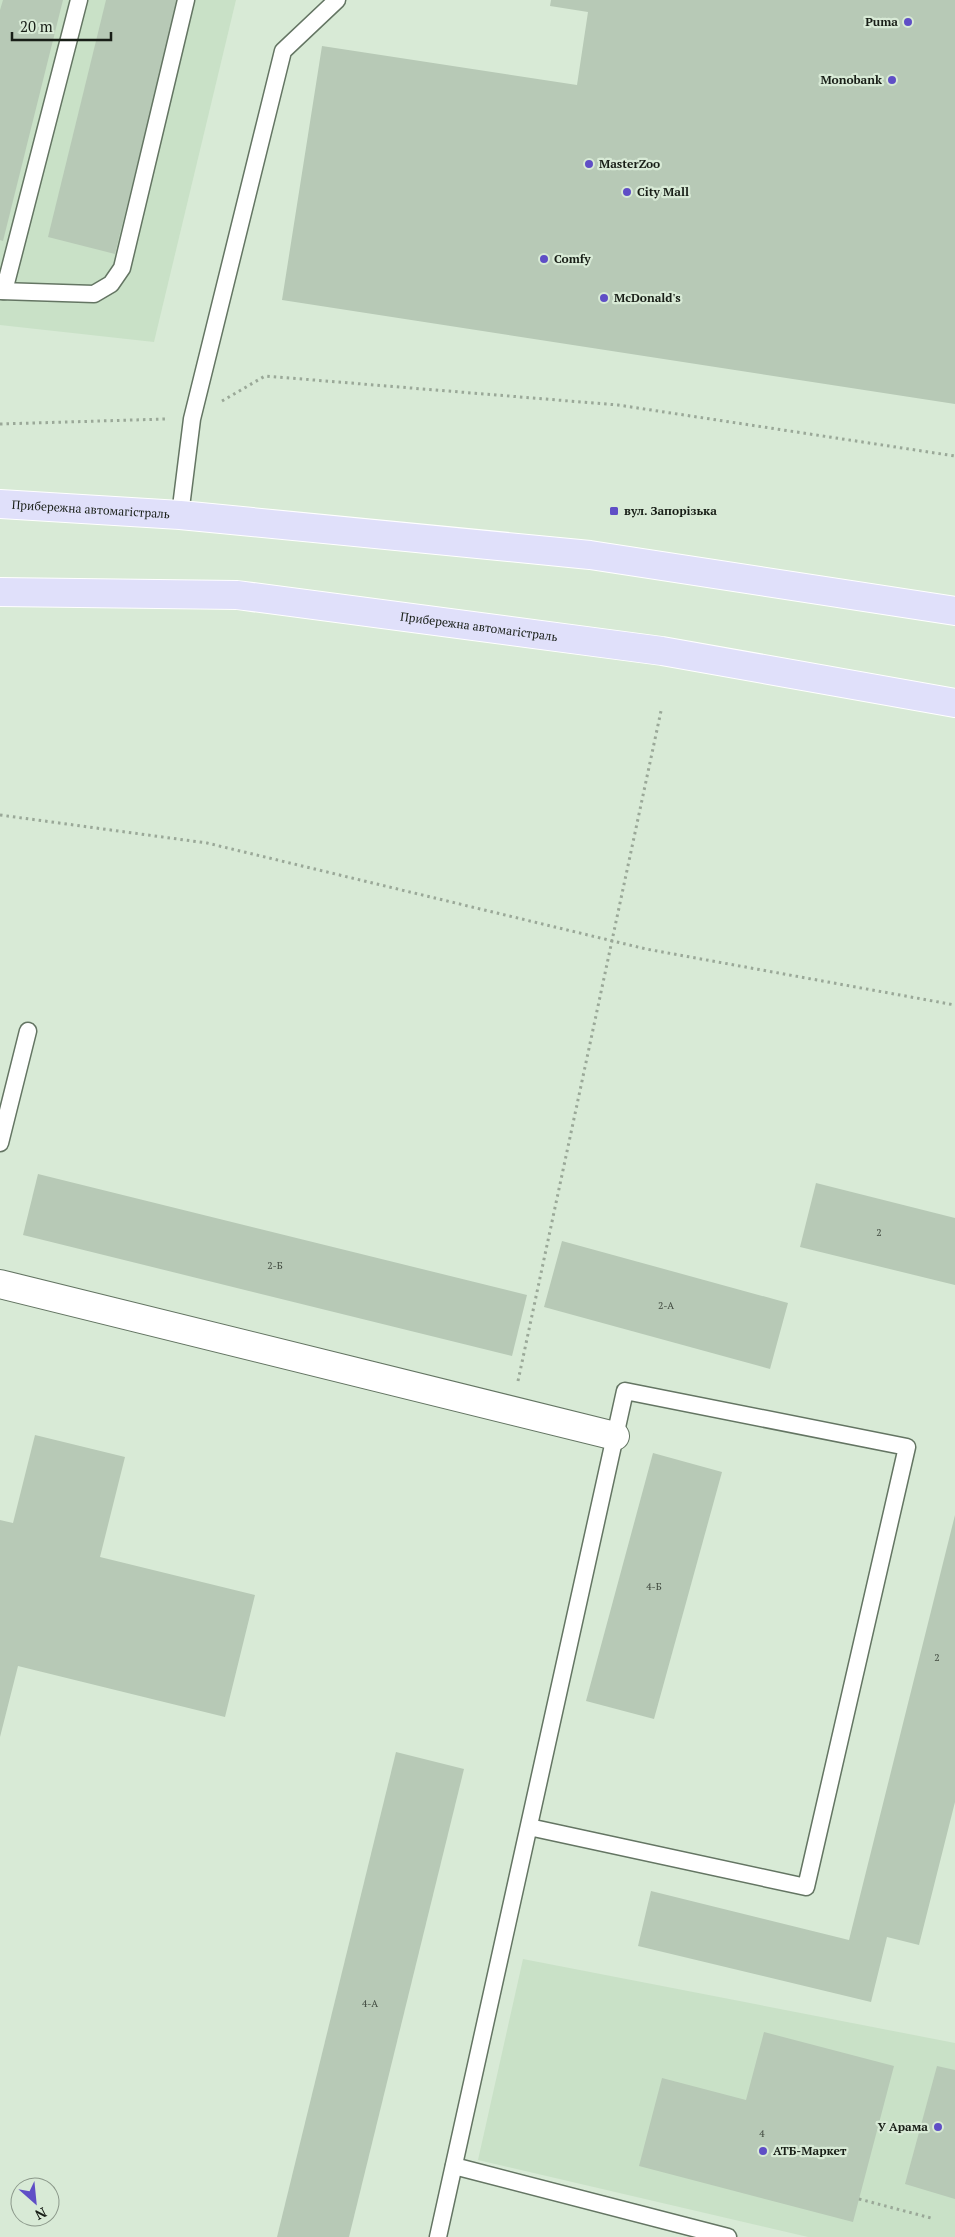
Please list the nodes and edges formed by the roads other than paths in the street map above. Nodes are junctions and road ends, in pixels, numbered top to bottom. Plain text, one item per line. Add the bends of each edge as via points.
1 (80, 0) edge
2 (186, 0) edge
3 (337, 0) edge
4 (2, 291) edge
5 (0, 504) edge
6 (180, 515) junction
7 (0, 592) edge
8 (955, 611) edge
9 (955, 703) edge
10 (28, 1031) dead end
11 (0, 1143) edge
12 (0, 1284) edge
13 (615, 1436) junction
14 (528, 1827) junction
15 (454, 2166) junction
16 (438, 2237) edge
17 (728, 2237) edge

1 - 4 lane
2 - 4 lane via 122,268 111,284 94,294
3 - 6 lane via 283,51 192,418
5 - 6 main road, Прибережна автомагістраль
6 - 8 main road, Прибережна автомагістраль via 590,555
7 - 9 main road, Прибережна автомагістраль via 237,595 662,651
10 - 11 lane
12 - 13 street
13 - 14 lane
13 - 14 lane via 625,1391 907,1447 806,1886
14 - 15 lane
15 - 16 lane
15 - 17 lane

